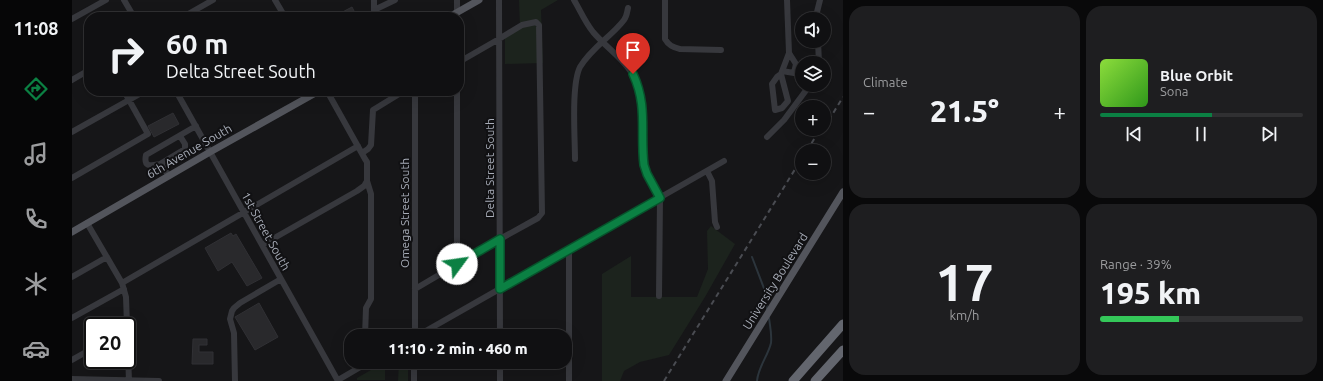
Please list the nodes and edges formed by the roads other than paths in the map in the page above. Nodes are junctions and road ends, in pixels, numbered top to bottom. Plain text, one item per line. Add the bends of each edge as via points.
1 (106, 0) edge
2 (124, 0) edge
3 (212, 0) edge
4 (275, 0) edge
5 (374, 0) edge
6 (395, 0) edge
7 (456, 0) edge
8 (479, 0) edge
9 (499, 0) edge
10 (574, 0) edge
11 (665, 0) edge
12 (787, 0) edge
13 (820, 0) edge
14 (628, 8) dead end
15 (374, 10) joint
16 (84, 12) edge
17 (85, 12) edge
18 (131, 12) edge
19 (192, 12) edge
20 (282, 12) edge
21 (457, 12) edge
22 (459, 12) edge
23 (817, 12) edge
24 (72, 19) edge
25 (499, 39) junction
26 (602, 41) junction
27 (721, 50) dead end
28 (789, 53) junction
29 (464, 59) edge
30 (782, 72) junction
31 (84, 73) edge
32 (72, 80) edge
33 (805, 92) edge
34 (127, 96) edge
35 (136, 96) edge
36 (181, 96) edge
37 (310, 96) edge
38 (330, 96) edge
39 (396, 96) edge
40 (415, 96) edge
41 (457, 96) edge
42 (129, 100) junction
43 (196, 126) junction
44 (72, 132) edge
45 (180, 136) junction
46 (767, 137) dead end
47 (358, 146) junction
48 (210, 152) junction
49 (362, 153) junction
50 (575, 159) dead end
51 (724, 161) dead end
52 (160, 164) junction
53 (707, 171) junction
54 (169, 176) junction
55 (72, 178) edge
56 (367, 181) junction
57 (843, 192) edge
58 (660, 198) junction
59 (244, 213) junction
60 (88, 223) junction
61 (717, 226) dead end
62 (72, 232) edge
63 (500, 239) junction
64 (262, 245) junction
65 (569, 250) junction
66 (107, 257) junction
67 (457, 264) junction
68 (72, 277) edge
69 (281, 279) junction
70 (123, 286) junction
71 (415, 289) junction
72 (500, 289) junction
73 (659, 296) dead end
74 (127, 317) edge
75 (72, 318) edge
76 (843, 324) edge
77 (365, 329) edge
78 (416, 329) edge
79 (429, 329) edge
80 (500, 329) edge
81 (843, 350) edge
82 (84, 353) edge
83 (72, 360) edge
84 (128, 369) edge
85 (357, 369) edge
86 (414, 369) edge
87 (500, 369) edge
88 (72, 379) edge
89 (128, 381) edge
90 (160, 381) edge
91 (236, 381) edge
92 (338, 381) edge
93 (414, 381) edge
94 (500, 381) edge
95 (569, 381) edge
96 (726, 381) edge
97 (793, 381) edge
98 (815, 381) edge

1 - 17 street
2 - 18 street
3 - 19 street
4 - 20 street
5 - 15 street
6 - 15 street
7 - 21 street
8 - 22 main road
9 - 25 street, Delta Street South
10 - 26 street via 592,30
11 - 27 street via 665,39 668,44 680,49
12 - 28 street
13 - 23 street
14 - 26 street via 624,19
16 - 24 street
25 - 29 street
25 - 63 street, Delta Street South
25 - 63 street via 522,25 536,22 539,25 542,213 538,218
26 - 50 street via 577,75
26 - 58 street via 627,66 637,83 643,109 644,165
28 - 30 street
28 - 30 street via 796,64 794,74
30 - 30 street via 772,84 775,110 782,108 788,101
31 - 32 street
33 - 46 street via 784,120
34 - 42 street
35 - 42 street
36 - 43 street, 1st Street South
37 - 48 main road, 6th Avenue South
38 - 47 street
39 - 49 street via 373,110 371,145
40 - 71 street, Omega Street South
41 - 67 street
42 - 44 street
42 - 55 street via 148,134
43 - 45 street
43 - 48 street, 1st Street South
45 - 52 street via 185,149
45 - 52 street via 146,155 148,165 152,167
47 - 49 street
47 - 59 street
48 - 54 main road, 6th Avenue South
48 - 59 street, 1st Street South
49 - 56 street via 367,162
51 - 53 street
52 - 54 street
53 - 58 street
53 - 61 street via 712,180
54 - 60 main road, 6th Avenue South
56 - 64 street via 357,191
56 - 77 street via 371,194 372,285 371,299 366,308
57 - 96 main road, University Boulevard
58 - 65 street
58 - 73 street
59 - 64 street, 1st Street South
59 - 70 street
60 - 62 main road, 6th Avenue South
60 - 66 street
63 - 67 street
63 - 72 street, Delta Street South
64 - 69 street, 1st Street South
65 - 72 street
65 - 95 street
66 - 68 street
66 - 70 street
67 - 71 street
69 - 91 street via 240,303 232,311 230,319 234,333
69 - 92 street, 1st Street South
70 - 74 street
70 - 75 street
71 - 78 street, Omega Street South
72 - 79 street
72 - 80 street, Delta Street South
76 - 97 highway
81 - 98 highway
82 - 83 street
84 - 89 street
85 - 92 street
86 - 93 street
87 - 94 street
88 - 89 street
89 - 90 street

